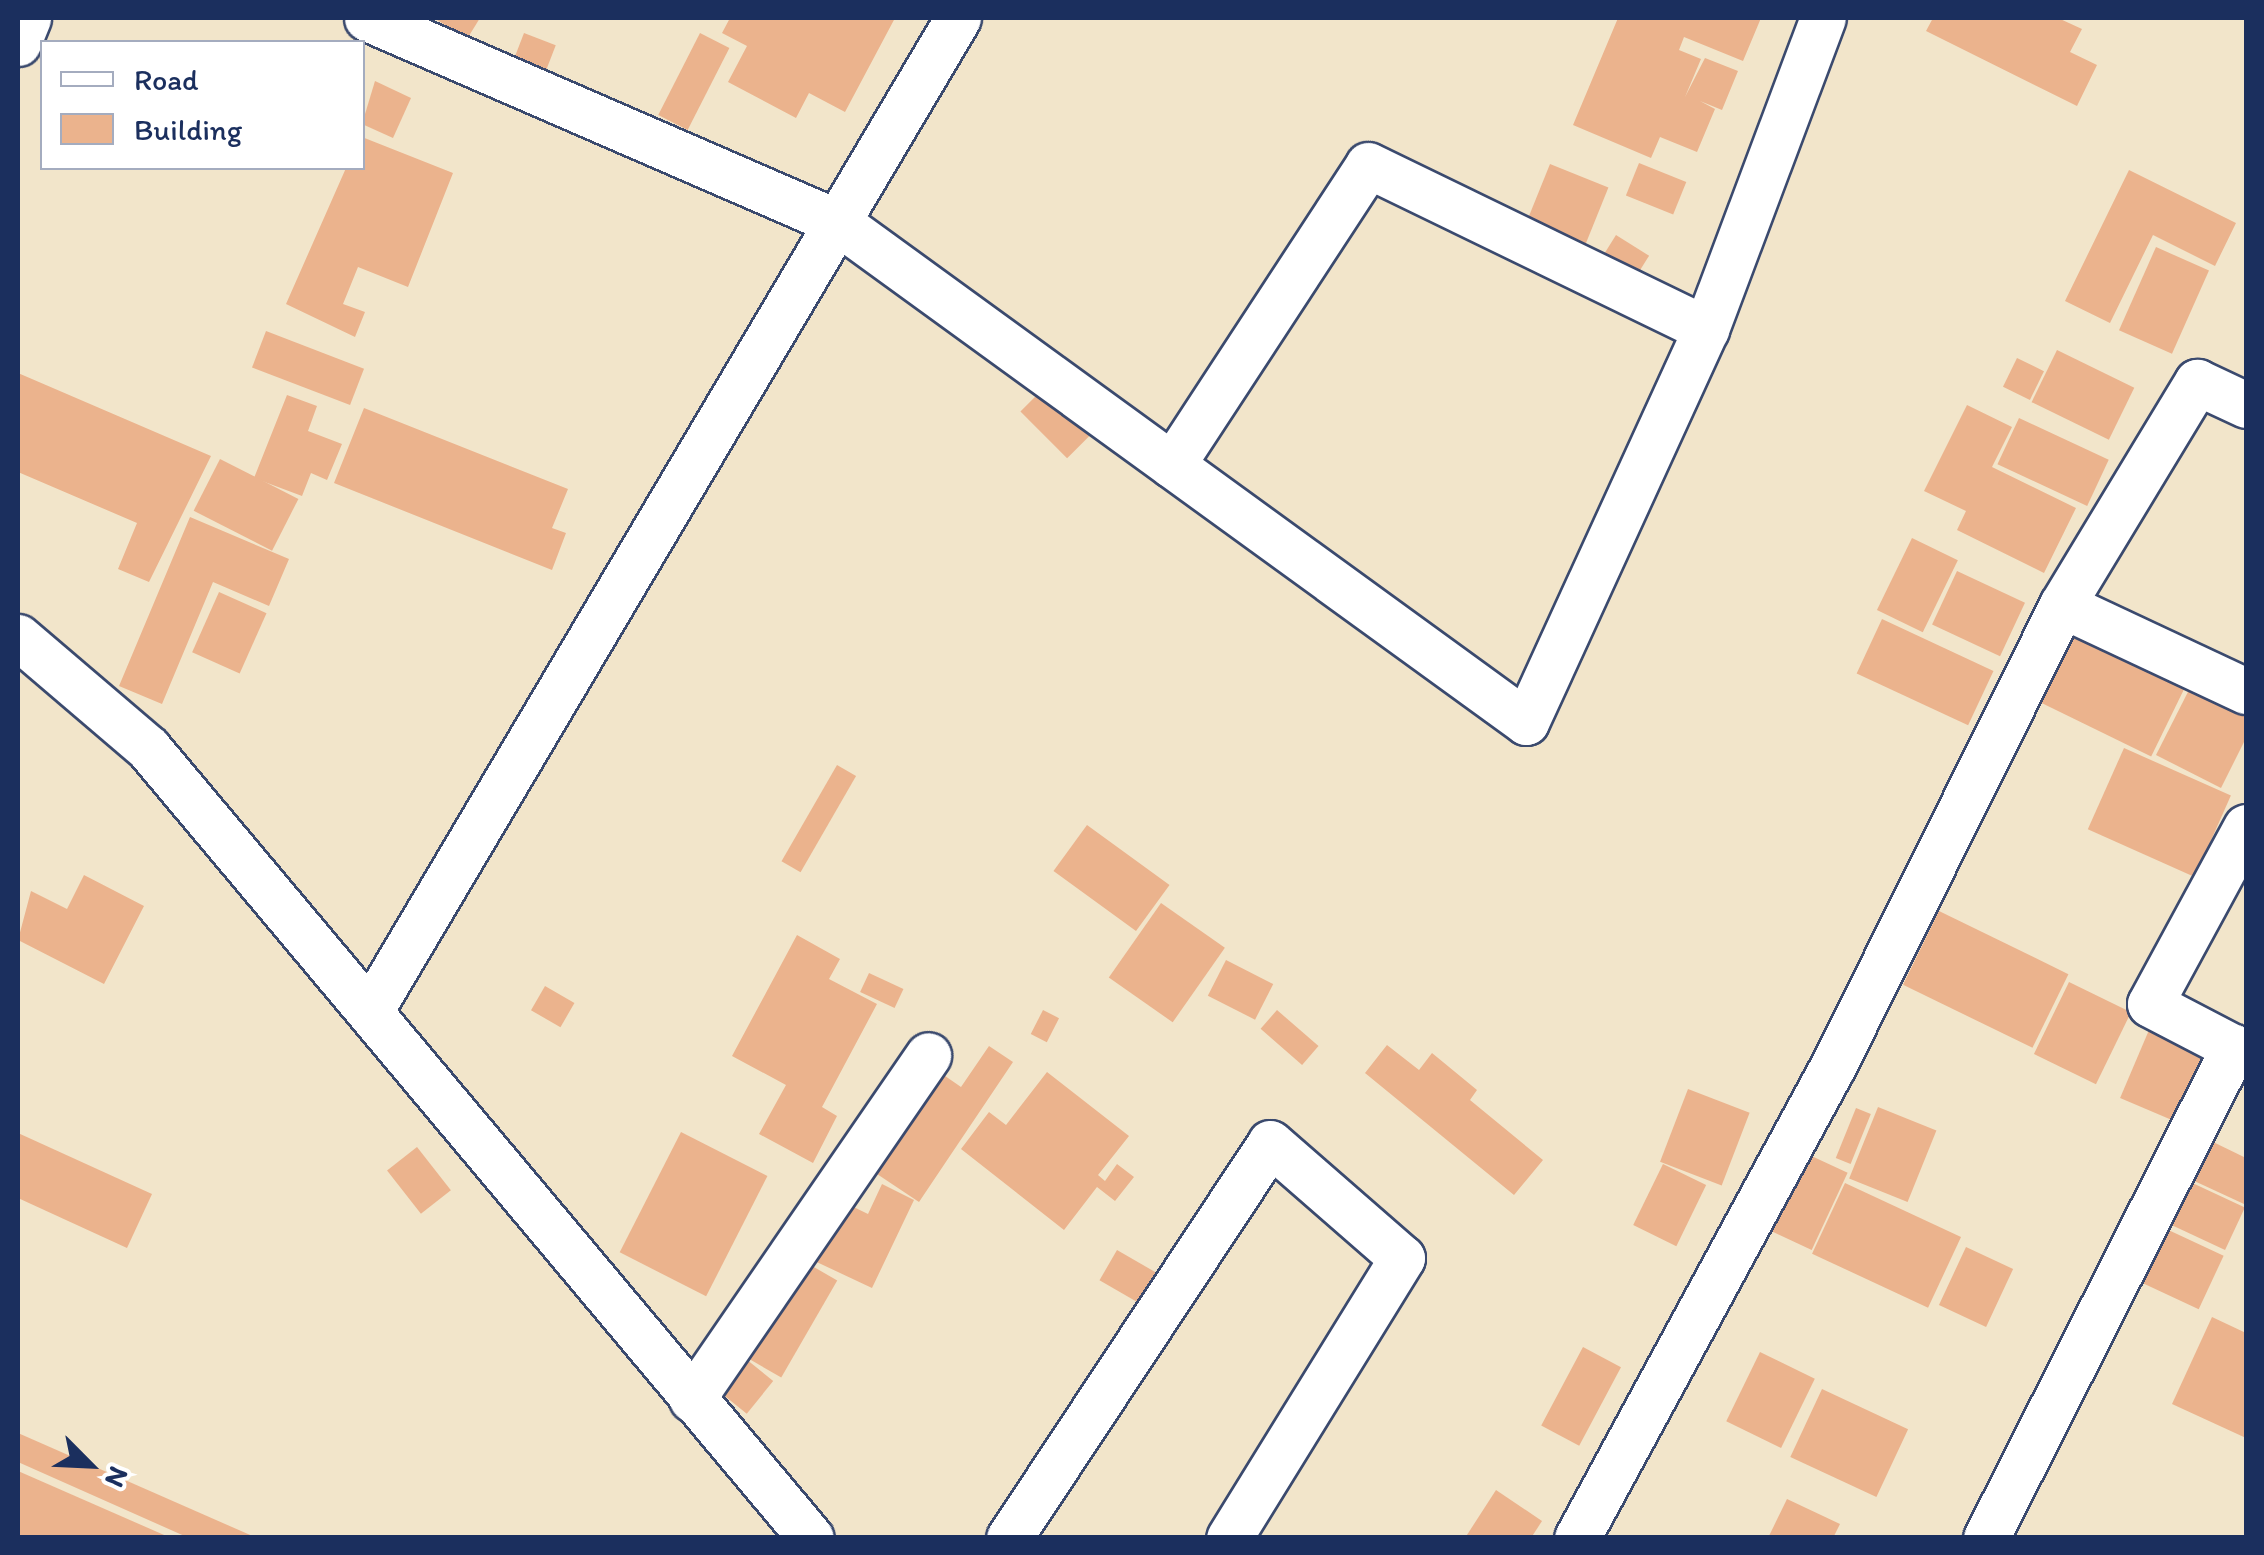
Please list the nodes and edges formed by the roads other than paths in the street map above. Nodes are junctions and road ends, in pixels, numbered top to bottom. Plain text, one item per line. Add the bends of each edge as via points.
1 (28, 18) edge
2 (368, 18) edge
3 (958, 18) edge
4 (1823, 18) edge
5 (18, 43) edge
6 (839, 222) junction
7 (1706, 329) junction
8 (2246, 405) edge
9 (1172, 465) junction
10 (2062, 605) junction
11 (18, 637) edge
12 (2246, 690) edge
13 (2246, 827) edge
14 (370, 1011) junction
15 (2240, 1050) edge
16 (928, 1055) dead end
17 (692, 1399) junction
18 (811, 1538) edge
19 (1009, 1538) edge
20 (1229, 1538) edge
21 (1577, 1538) edge
22 (1986, 1538) edge

1 - 5 street
2 - 6 street
3 - 6 street
4 - 7 street
6 - 9 street
6 - 14 street
7 - 9 street via 1368,165
7 - 9 street via 1526,722
8 - 10 street via 2197,382
10 - 12 street
10 - 21 street via 1833,1066
11 - 14 street via 148,748
13 - 15 street via 2150,1004
14 - 17 street
15 - 22 street
16 - 17 street
17 - 18 street
19 - 20 street via 1270,1143 1402,1258

